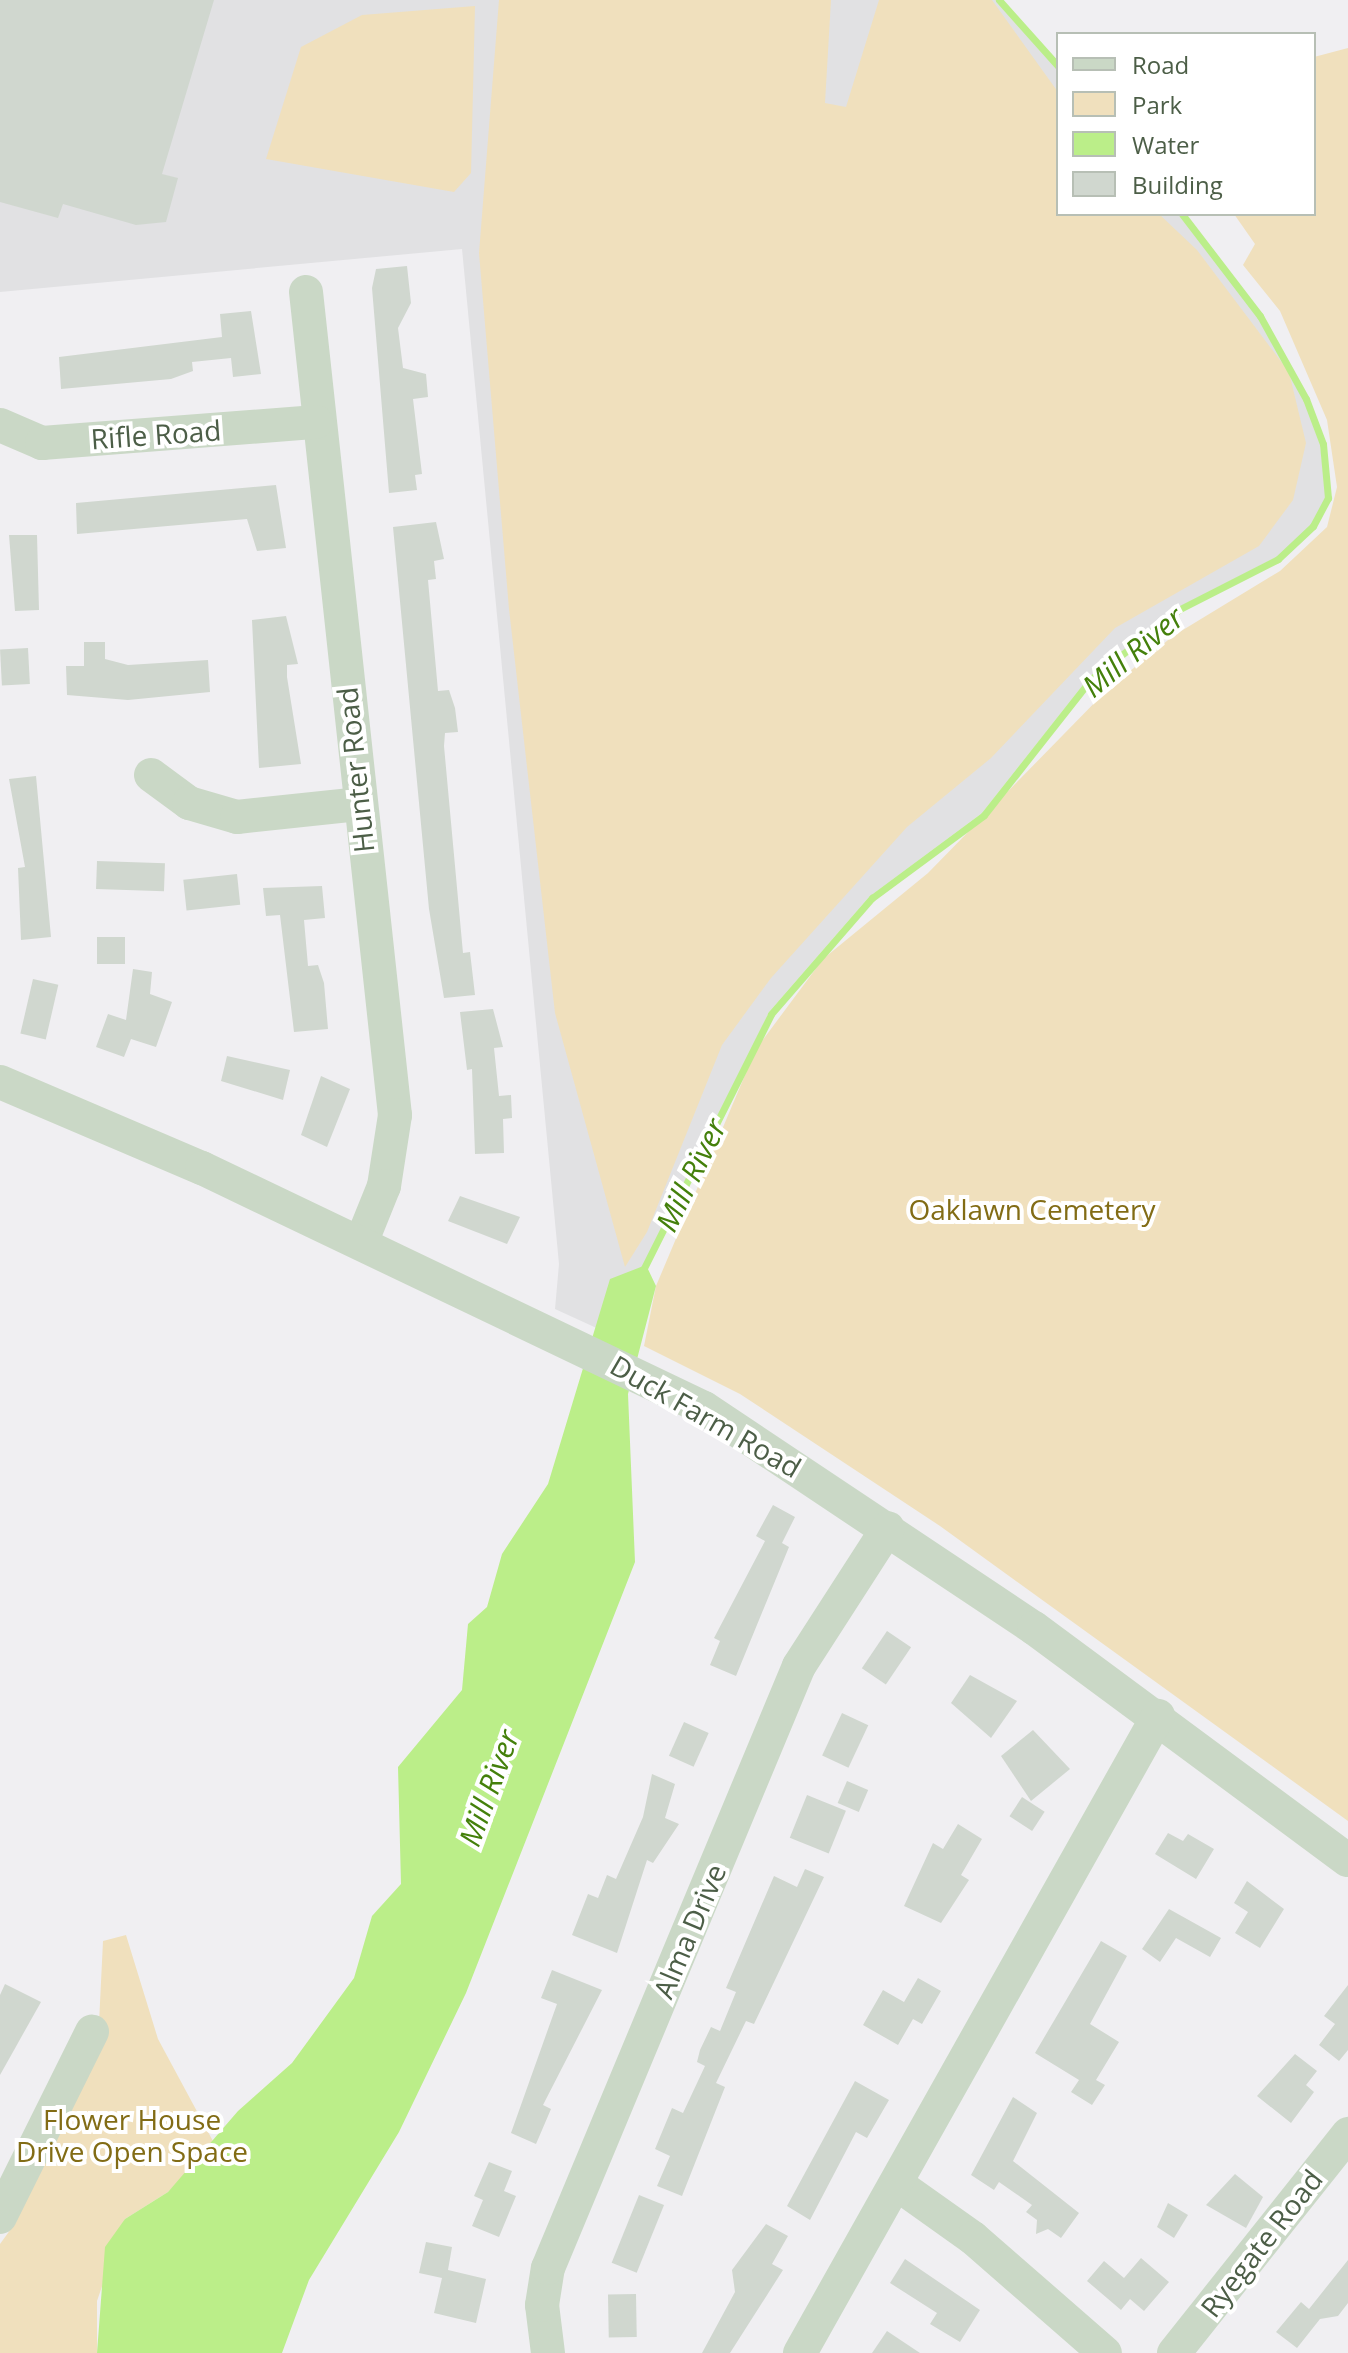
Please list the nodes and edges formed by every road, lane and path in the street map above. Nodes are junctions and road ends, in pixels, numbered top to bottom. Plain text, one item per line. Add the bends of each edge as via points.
1 (306, 292) dead end
2 (316, 422) junction
3 (0, 425) edge
4 (151, 775) dead end
5 (358, 804) junction
6 (0, 1082) edge
7 (361, 1243) junction
8 (888, 1528) junction
9 (1158, 1716) junction
10 (1348, 1860) edge
11 (92, 2032) dead end
12 (1348, 2134) edge
13 (897, 2184) junction
14 (0, 2217) edge
15 (548, 2353) edge
16 (800, 2353) edge
17 (1105, 2353) edge
18 (1174, 2353) edge

1 - 2 street, Hunter Road
2 - 3 street, Rifle Road via 42,443
2 - 5 street, Hunter Road
4 - 5 street via 189,803 237,817
5 - 7 street, Hunter Road via 395,1115 384,1186
6 - 7 street, Duck Farm Road
7 - 8 street, Duck Farm Road via 667,1390 756,1439
8 - 9 street, Duck Farm Road
8 - 15 street, Alma Drive via 799,1666 554,2253 542,2305
9 - 10 street, Duck Farm Road
9 - 13 street
11 - 14 street
12 - 18 street, Ryegate Road
13 - 16 street
13 - 17 street via 973,2238

